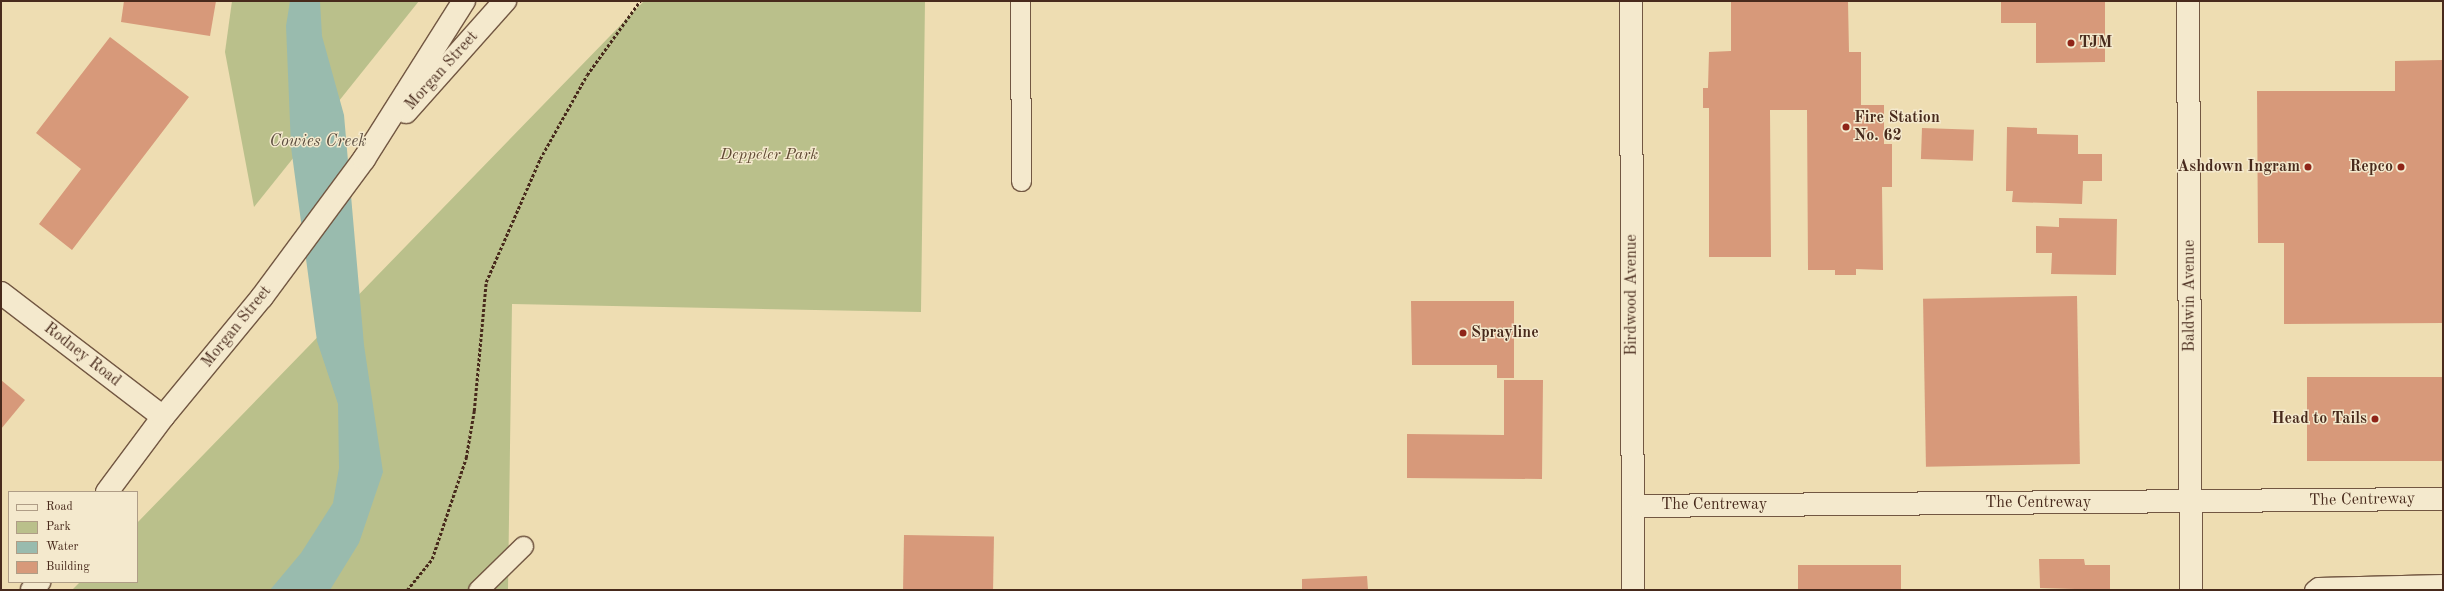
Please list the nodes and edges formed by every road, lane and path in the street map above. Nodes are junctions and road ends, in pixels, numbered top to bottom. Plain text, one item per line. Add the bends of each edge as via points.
1 (464, 1) edge
2 (505, 1) edge
3 (640, 1) edge
4 (1020, 1) edge
5 (1631, 1) edge
6 (2188, 1) edge
7 (364, 159) junction
8 (1021, 181) dead end
9 (1, 293) edge
10 (163, 418) junction
11 (109, 491) edge
12 (2443, 499) edge
13 (2191, 501) junction
14 (1633, 506) junction
15 (523, 546) dead end
16 (2443, 584) edge
17 (407, 590) edge
18 (478, 590) edge
19 (1633, 590) edge
20 (2191, 590) edge
21 (2314, 590) edge

1 - 7 street, Morgan Street
2 - 7 street, Morgan Street
3 - 17 path via 587,75 540,159 491,267 486,282 474,411 466,458 432,559
4 - 8 lane
5 - 14 street, Birdwood Avenue
6 - 13 street, Baldwin Avenue
7 - 10 street, Morgan Street via 285,267
9 - 10 street, Rodney Road
10 - 11 street, Morgan Street
12 - 13 street, The Centreway
13 - 14 street, The Centreway
13 - 20 street, Baldwin Avenue
14 - 19 street, Birdwood Avenue
15 - 18 lane
16 - 21 lane via 2318,587

